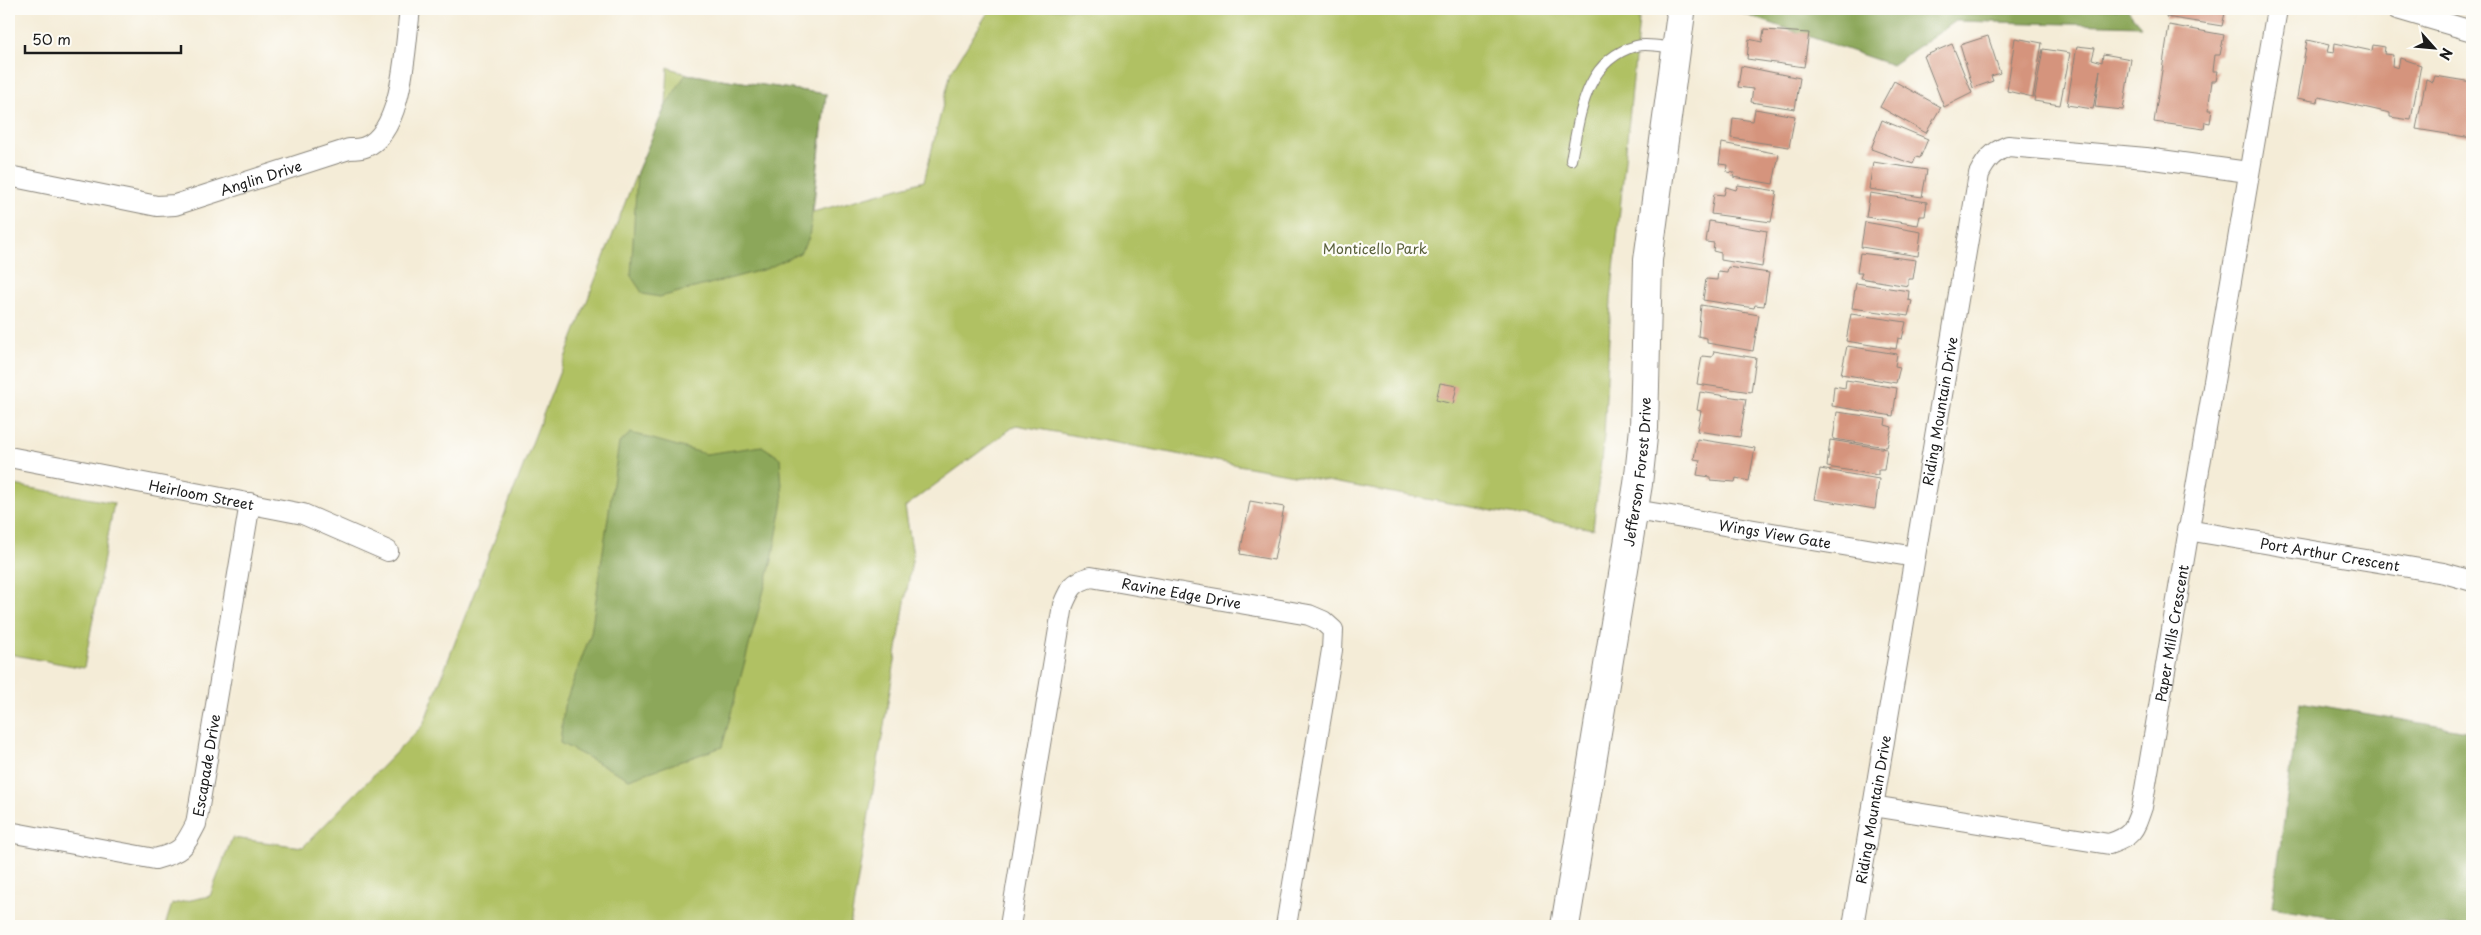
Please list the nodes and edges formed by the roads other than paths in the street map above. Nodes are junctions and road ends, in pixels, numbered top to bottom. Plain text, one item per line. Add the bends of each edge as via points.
1 (410, 9) edge
2 (2277, 9) edge
3 (2397, 9) edge
4 (1681, 10) edge
5 (2472, 32) edge
6 (1676, 48) junction
7 (1571, 160) dead end
8 (2248, 172) junction
9 (9, 176) edge
10 (9, 457) edge
11 (250, 504) junction
12 (1635, 510) junction
13 (2187, 530) junction
14 (388, 551) dead end
15 (1915, 557) junction
16 (2472, 581) edge
17 (1873, 806) junction
18 (9, 832) edge
19 (1010, 926) edge
20 (1286, 926) edge
21 (1565, 926) edge
22 (1853, 926) edge

1 - 9 street, Anglin Drive via 400,88 393,113 376,139 365,147 349,149 175,205 157,206
2 - 8 street
3 - 5 street
4 - 6 street, Jefferson Forest Drive
6 - 7 lane via 1638,45 1608,61 1591,80
6 - 12 street, Jefferson Forest Drive via 1648,260 1644,428
8 - 13 street, Paper Mills Crescent
8 - 15 street, Riding Mountain Drive via 2146,158 2008,146 1997,150 1986,160 1979,174
10 - 11 street, Heirloom Street
11 - 14 street, Heirloom Street via 303,514
11 - 18 street, Escapade Drive via 196,824 188,840 177,854 154,859
12 - 15 street, Wings View Gate
12 - 21 street, Jefferson Forest Drive
13 - 16 street, Port Arthur Crescent via 2444,573
13 - 17 street, Paper Mills Crescent via 2142,807 2135,827 2125,839 2100,843
15 - 17 street, Riding Mountain Drive
17 - 22 street, Riding Mountain Drive
19 - 20 street, Ravine Edge Drive via 1064,605 1069,590 1078,581 1090,577 1309,615 1324,621 1333,630

